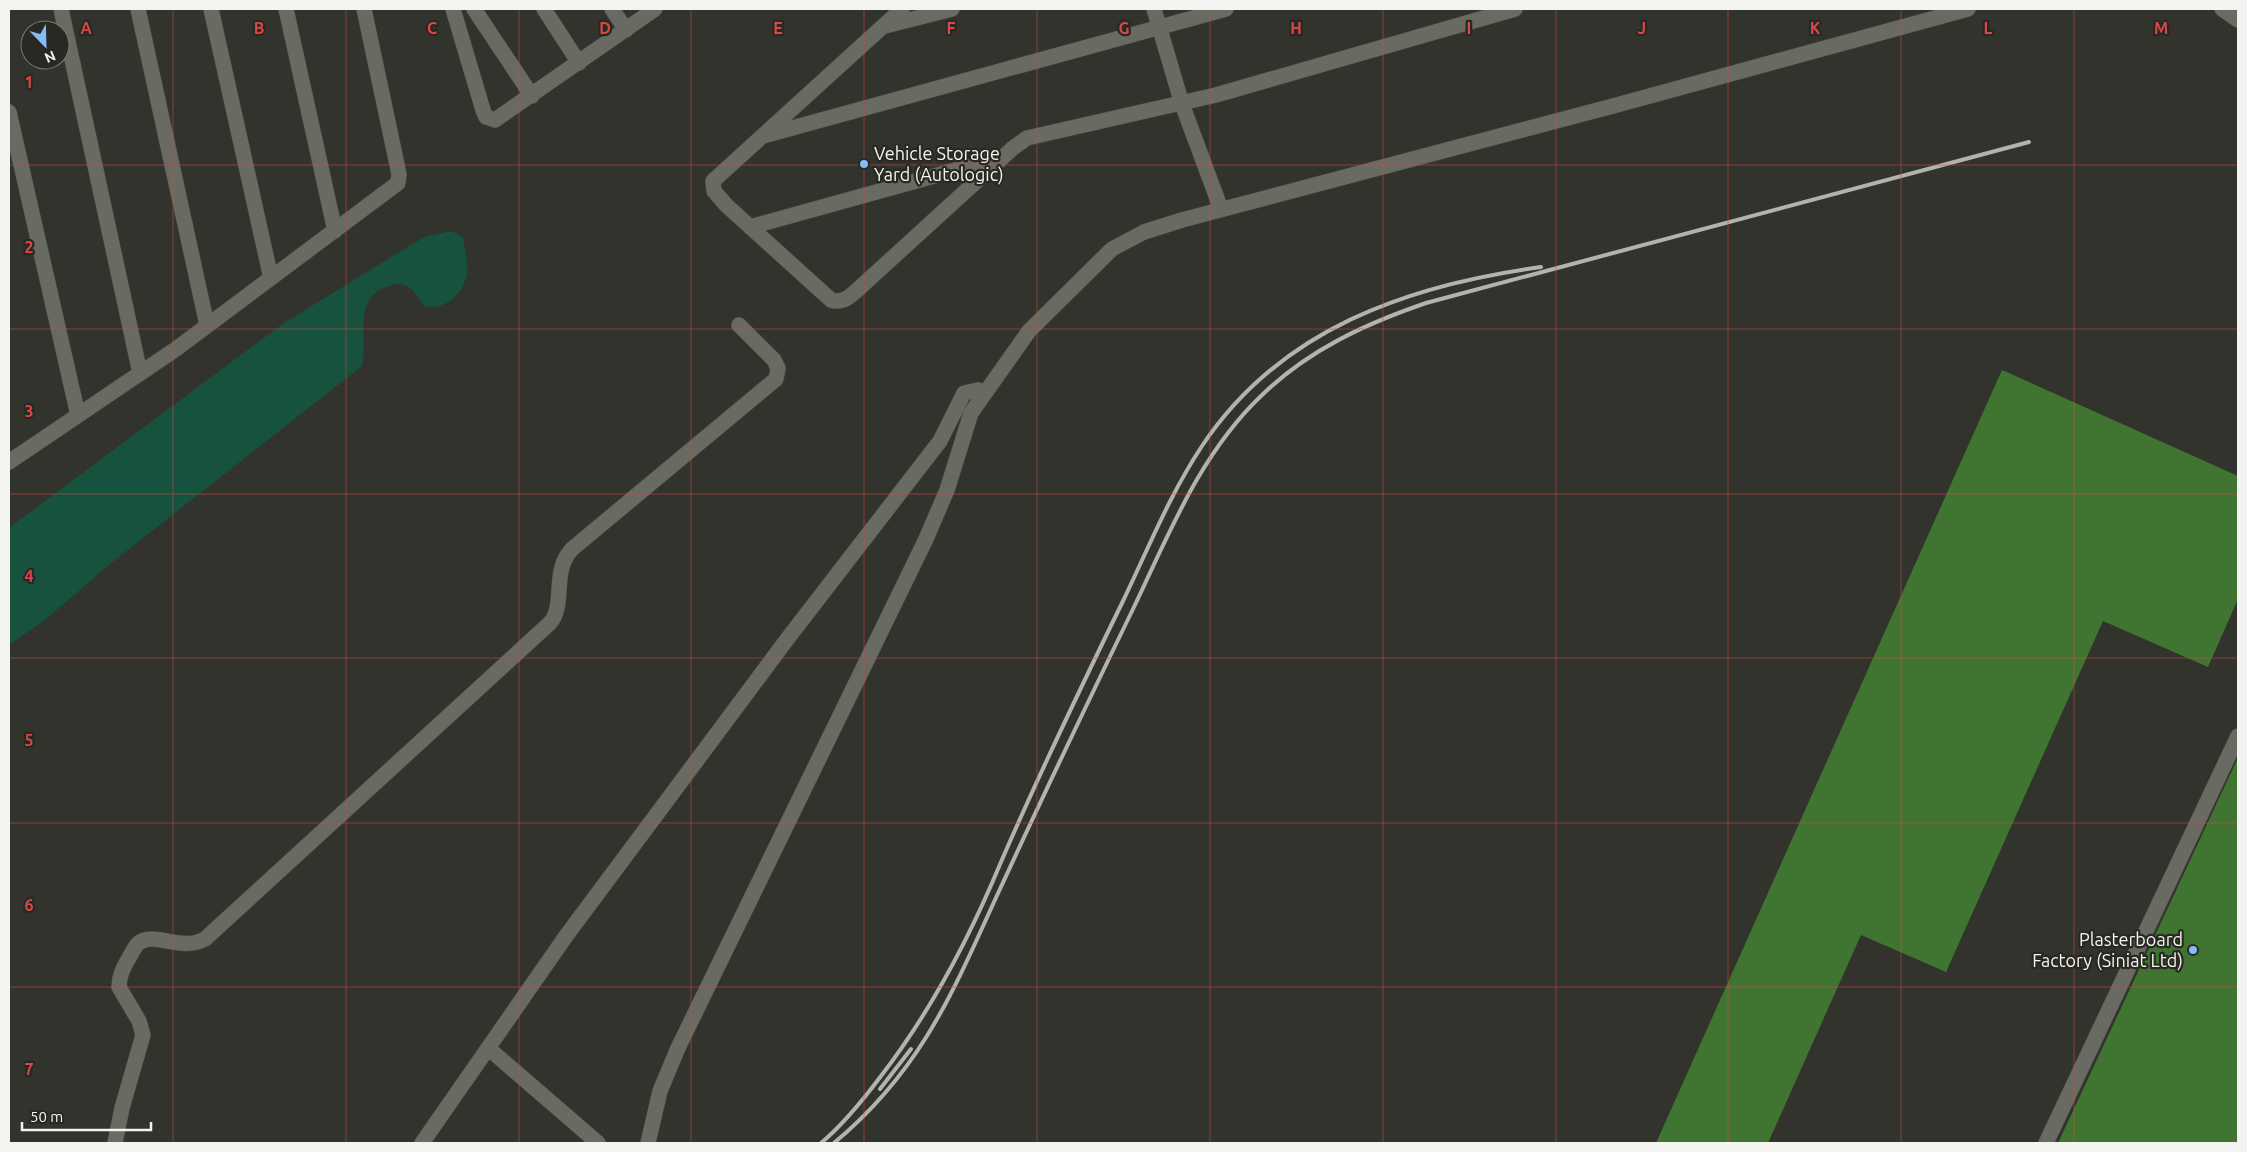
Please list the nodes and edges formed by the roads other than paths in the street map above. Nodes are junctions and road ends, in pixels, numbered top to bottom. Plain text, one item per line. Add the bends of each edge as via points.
1 (61, 9) edge
2 (138, 9) edge
3 (211, 9) edge
4 (286, 9) edge
5 (364, 9) edge
6 (453, 9) edge
7 (474, 9) edge
8 (544, 9) edge
9 (612, 9) edge
10 (655, 9) edge
11 (902, 9) edge
12 (952, 9) edge
13 (1154, 9) edge
14 (1226, 9) edge
15 (1515, 9) edge
16 (1968, 9) edge
17 (2222, 9) edge
18 (2238, 20) edge
19 (881, 27) junction
20 (1159, 28) junction
21 (626, 30) junction
22 (579, 63) junction
23 (532, 96) junction
24 (1182, 104) junction
25 (9, 112) edge
26 (760, 136) junction
27 (1003, 157) junction
28 (1221, 209) junction
29 (750, 227) junction
30 (335, 231) junction
31 (271, 278) junction
32 (207, 325) junction
33 (739, 325) dead end
34 (140, 373) junction
35 (984, 393) junction
36 (78, 415) junction
37 (10, 456) edge
38 (2238, 736) edge
39 (488, 1048) junction
40 (116, 1143) edge
41 (422, 1143) edge
42 (598, 1143) edge
43 (648, 1143) edge
44 (2046, 1143) edge

1 - 34 street
2 - 32 street
3 - 31 street
4 - 30 street
5 - 30 street via 400,179 392,189
6 - 23 street via 486,117 501,118
7 - 23 street
8 - 22 street
9 - 21 street
10 - 21 street
11 - 19 street
12 - 19 street
13 - 20 street
14 - 20 street
15 - 24 street
16 - 28 street
17 - 18 street
19 - 26 street
20 - 24 street
20 - 26 street
21 - 22 street
22 - 23 street
24 - 27 street via 1035,135 1020,142
24 - 28 street
25 - 36 street
26 - 29 street via 716,176 712,187
27 - 29 street
27 - 29 street via 841,301 831,300
28 - 35 street via 1144,232 1105,254 1029,331
30 - 31 street
31 - 32 street
32 - 34 street
33 - 40 street via 774,360 778,368 776,379 576,544 562,563 556,613 550,623 205,939 191,945 156,940 136,945 122,970 119,987 139,1021 143,1035 122,1108
34 - 36 street
35 - 39 street via 978,390 964,393 940,441 788,638 566,936
35 - 43 street via 965,426 947,490 926,539 685,1033 660,1091
36 - 37 street
38 - 44 street
39 - 41 street
39 - 42 street

